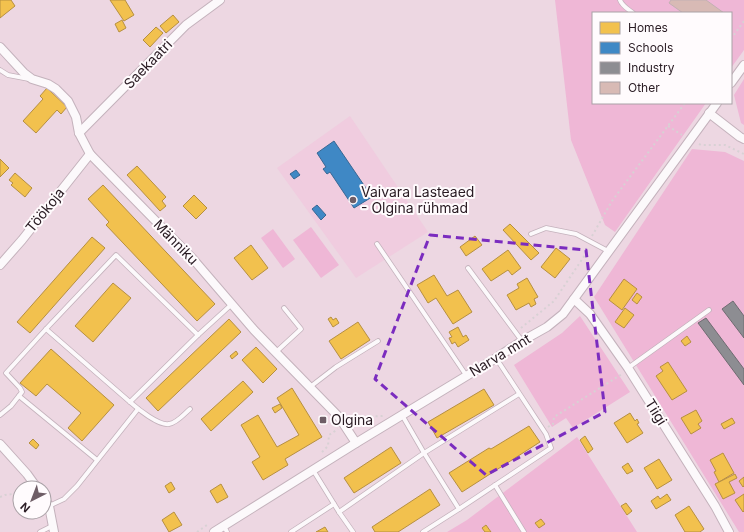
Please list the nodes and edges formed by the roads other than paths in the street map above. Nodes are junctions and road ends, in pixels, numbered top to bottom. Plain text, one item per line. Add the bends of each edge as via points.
1 (220, 0) edge
2 (620, 0) edge
3 (632, 12) edge
4 (0, 47) edge
5 (744, 65) edge
6 (0, 70) edge
7 (32, 79) junction
8 (732, 82) edge
9 (716, 104) edge
10 (710, 113) junction
11 (80, 133) junction
12 (744, 139) edge
13 (90, 154) junction
14 (531, 234) dead end
15 (377, 244) dead end
16 (608, 251) junction
17 (0, 265) edge
18 (468, 268) dead end
19 (574, 299) junction
20 (232, 304) junction
21 (284, 308) dead end
22 (709, 310) dead end
23 (46, 329) junction
24 (198, 335) junction
25 (522, 340) junction
26 (378, 341) dead end
27 (276, 352) junction
28 (496, 358) junction
29 (628, 369) junction
30 (466, 376) junction
31 (310, 387) junction
32 (519, 394) junction
33 (19, 396) junction
34 (130, 402) junction
35 (138, 409) junction
36 (190, 409) dead end
37 (0, 415) edge
38 (402, 415) junction
39 (356, 443) junction
40 (0, 444) edge
41 (424, 453) junction
42 (97, 460) junction
43 (313, 470) junction
44 (31, 480) edge
45 (495, 485) junction
46 (52, 504) edge
47 (334, 504) junction
48 (459, 509) junction
49 (339, 512) junction
50 (53, 529) edge
51 (226, 529) edge
52 (40, 532) edge
53 (214, 532) edge
54 (291, 532) edge
55 (353, 532) edge
56 (423, 532) edge
57 (524, 532) edge
58 (729, 532) edge

1 - 11 street, Saekaatri via 186,25
2 - 3 lane via 623,6
4 - 7 street, Männiku
5 - 8 street
6 - 7 lane via 8,76
7 - 11 street, Männiku via 48,84 68,101
9 - 10 street, Narva mnt
10 - 12 street
10 - 16 street, Narva mnt
11 - 13 street, Männiku
13 - 17 street, Töökoja
13 - 20 street, Männiku via 193,259
14 - 16 lane via 546,228 576,234
15 - 30 lane
16 - 19 street, Narva mnt
18 - 25 lane
19 - 25 street, Narva mnt via 563,314 547,327
19 - 29 street, Tiigi via 590,314
20 - 24 lane
20 - 27 street, Männiku
21 - 27 lane via 301,329
22 - 29 lane
23 - 24 lane via 116,254
23 - 33 lane via 6,373 20,388 22,392
23 - 34 lane
24 - 34 lane
25 - 28 street, Narva mnt
26 - 31 lane
27 - 31 street, Männiku
28 - 30 street, Narva mnt
28 - 32 lane
29 - 58 street, Tiigi
30 - 38 street, Narva mnt
31 - 39 street, Männiku via 339,417
32 - 41 lane
32 - 45 lane via 544,430 551,448
33 - 37 lane
33 - 42 lane
34 - 35 lane
35 - 36 lane via 162,424 168,424
35 - 42 lane
38 - 39 street, Narva mnt
38 - 41 lane
39 - 43 street, Narva mnt
40 - 44 street
41 - 48 lane
41 - 49 lane
42 - 46 lane via 77,486
43 - 47 lane
43 - 51 street, Narva mnt
45 - 48 lane
45 - 57 lane
47 - 49 lane
47 - 54 lane
48 - 56 lane
49 - 55 lane
50 - 52 lane
51 - 53 street, Narva mnt

